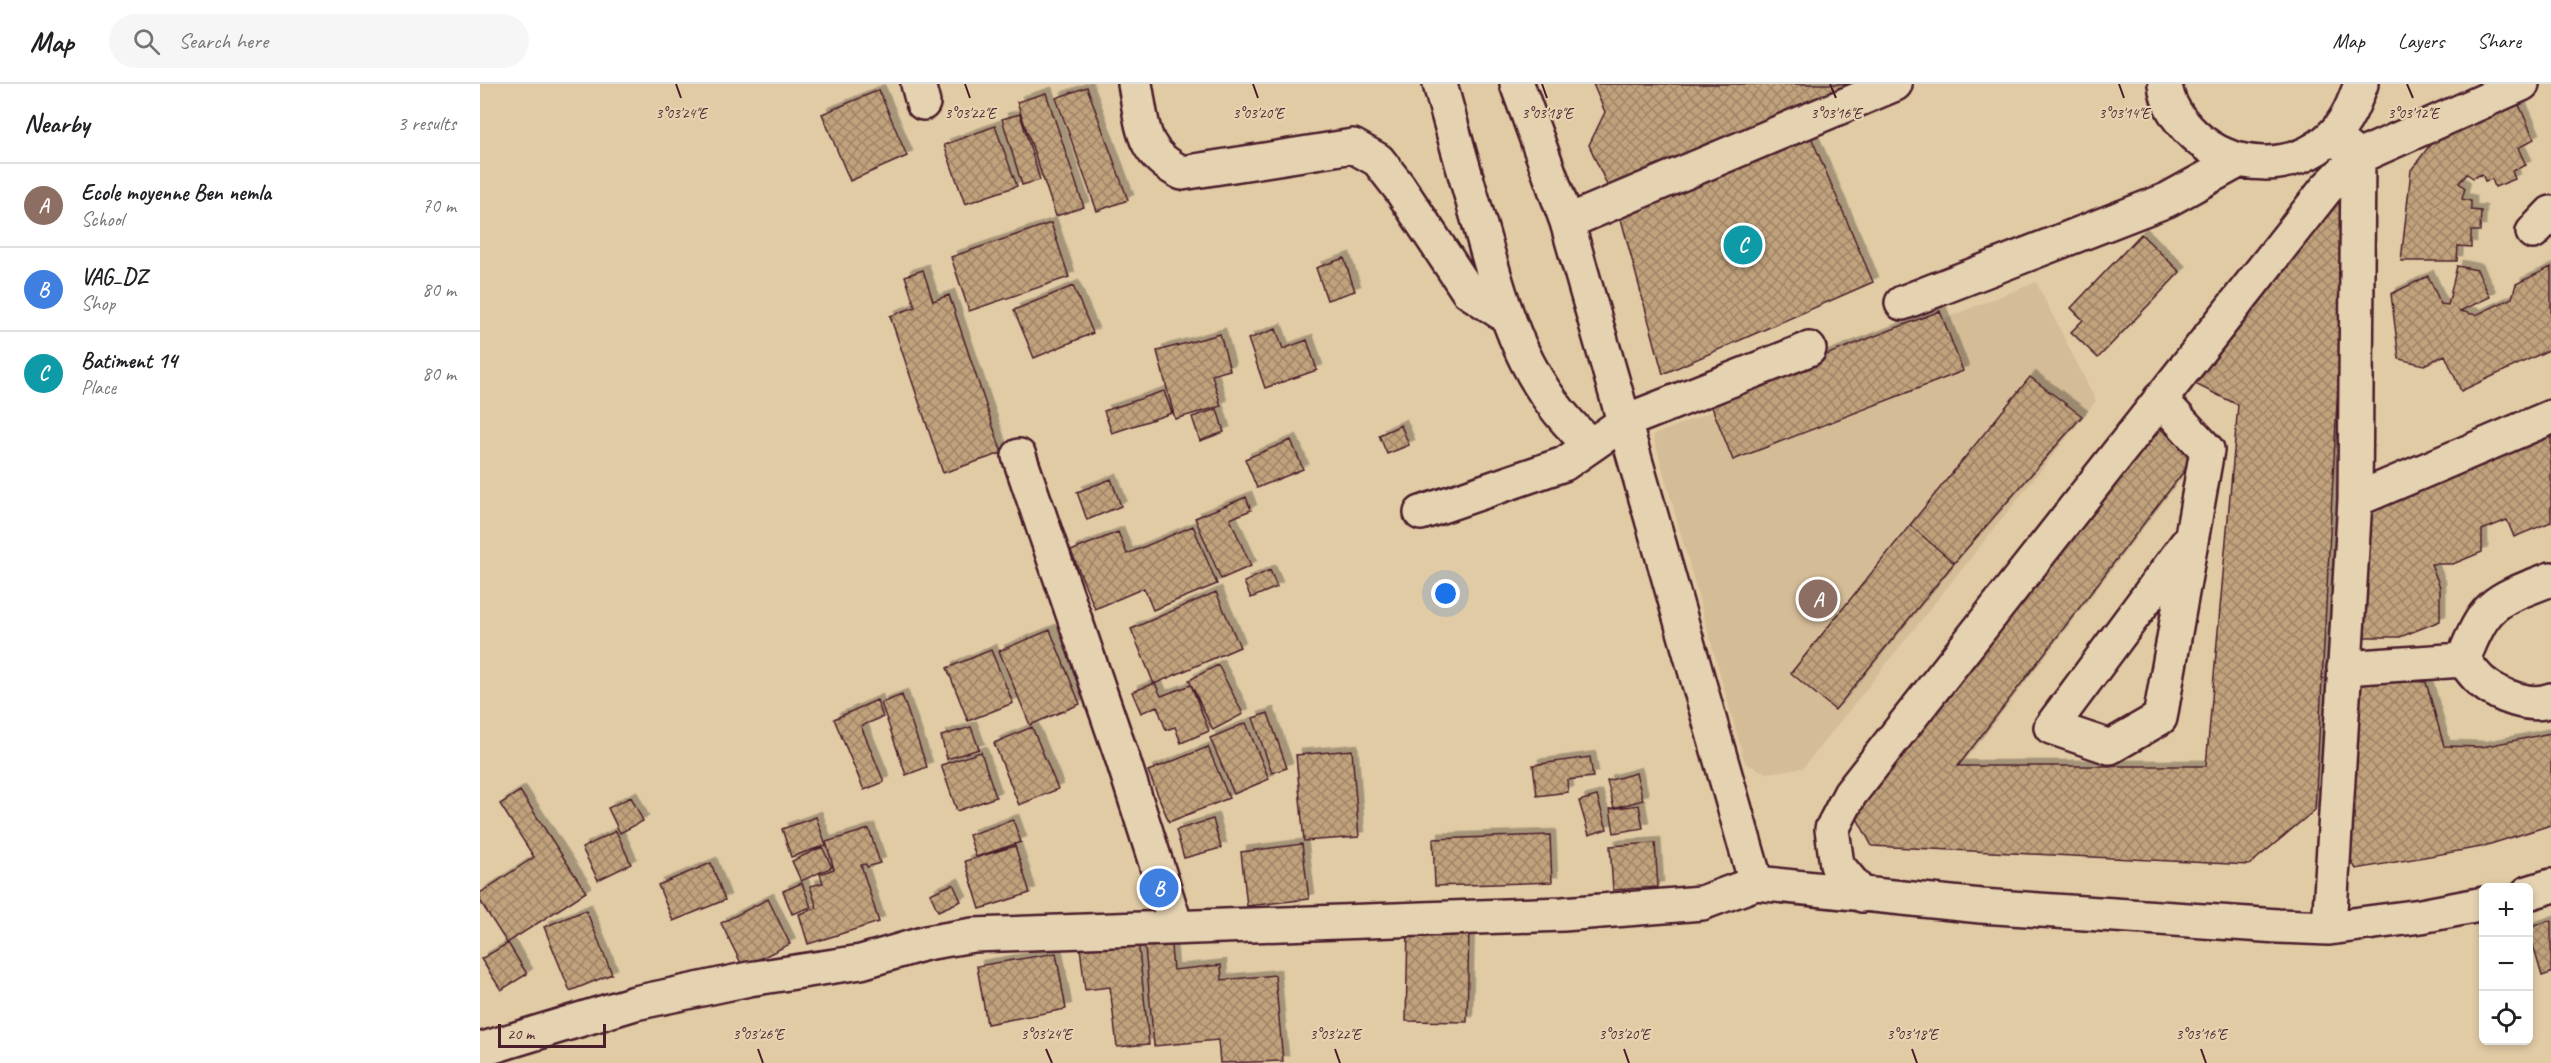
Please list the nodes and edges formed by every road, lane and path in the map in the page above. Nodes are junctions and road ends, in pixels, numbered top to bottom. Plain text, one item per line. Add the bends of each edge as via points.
1 (1135, 84) edge
2 (1440, 84) edge
3 (1517, 84) edge
4 (1895, 84) edge
5 (2165, 84) edge
6 (2361, 84) edge
7 (2522, 84) edge
8 (2332, 136) junction
9 (2358, 157) junction
10 (2238, 161) junction
11 (1567, 222) junction
12 (1902, 303) dead end
13 (1506, 316) junction
14 (1809, 349) dead end
15 (2160, 399) junction
16 (2551, 417) edge
17 (1626, 421) junction
18 (1591, 445) junction
19 (1019, 456) dead end
20 (2355, 500) junction
21 (1421, 513) dead end
22 (2191, 538) junction
23 (2551, 579) edge
24 (2463, 660) junction
25 (2344, 668) junction
26 (2551, 700) edge
27 (1756, 883) junction
28 (2551, 886) edge
29 (2533, 892) edge
30 (1862, 895) junction
31 (2479, 905) edge
32 (1176, 926) junction
33 (2329, 928) junction
34 (480, 1050) edge

1 - 13 street via 1145,138 1162,163 1182,173 1353,146 1378,160 1468,291
2 - 13 street
3 - 11 street
4 - 11 street
5 - 10 street via 2181,123 2207,147
6 - 8 street via 2352,111
7 - 9 street
8 - 9 street
8 - 10 street via 2307,154 2273,164
9 - 15 street via 2319,198
9 - 20 street
10 - 12 street via 2167,200
11 - 17 street
13 - 18 street via 1534,378 1566,423
14 - 17 street
15 - 22 street via 2206,450
15 - 30 street via 1850,794 1832,829 1837,866
16 - 20 street
17 - 18 street
17 - 27 street
18 - 21 street via 1564,464
19 - 32 street
20 - 25 street
22 - 22 street via 2160,718 2110,747 2051,727
23 - 24 street via 2501,598 2485,614
24 - 25 street
24 - 26 street via 2482,682 2512,699
25 - 33 street
27 - 30 street
27 - 32 street via 1702,903 1563,914
28 - 29 street
30 - 33 street
31 - 33 street
32 - 34 street via 973,935 926,943 861,962 635,1003

